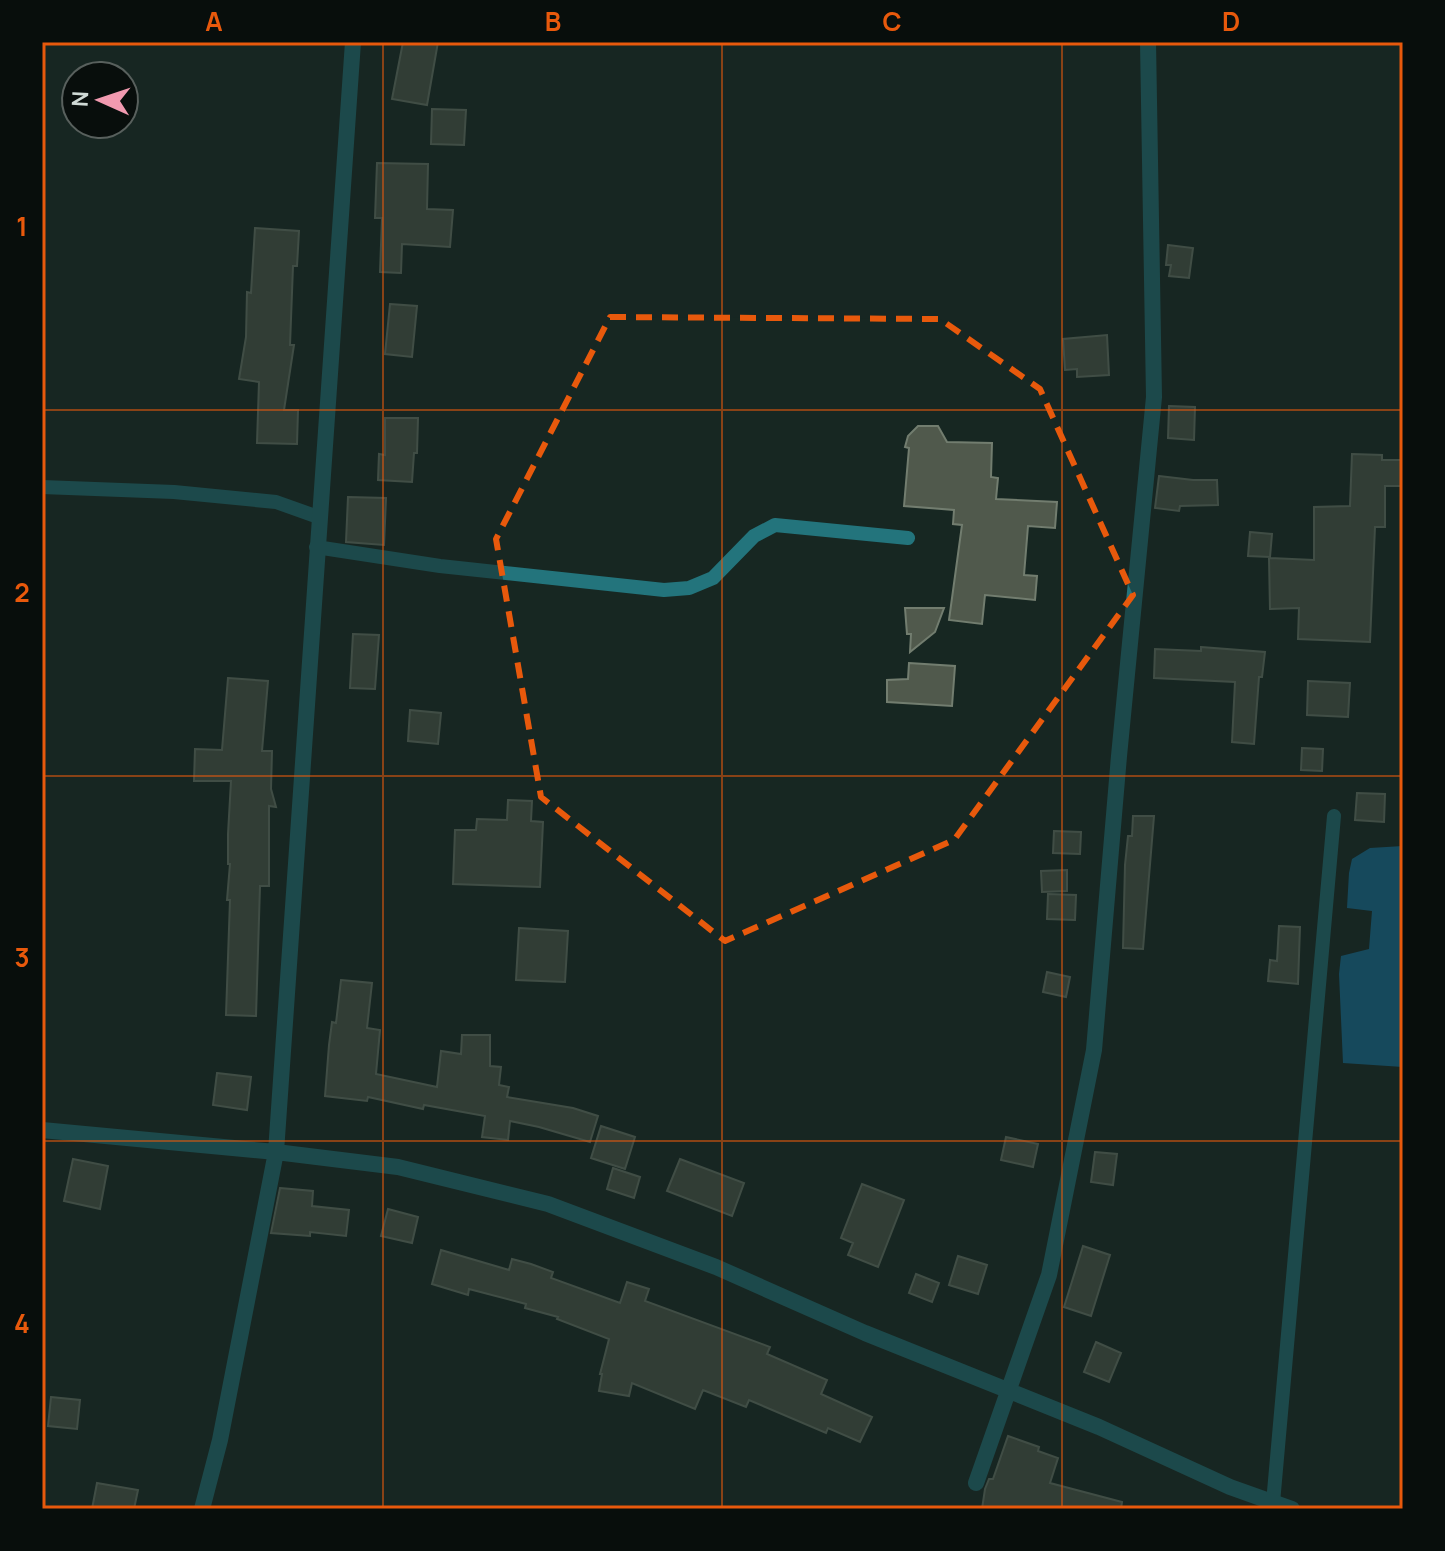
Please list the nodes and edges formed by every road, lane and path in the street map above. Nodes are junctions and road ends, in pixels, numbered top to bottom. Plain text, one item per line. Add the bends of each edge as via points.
1 (353, 42) edge
2 (1148, 42) edge
3 (42, 487) edge
4 (318, 517) junction
5 (908, 538) dead end
6 (316, 547) junction
7 (1334, 816) dead end
8 (42, 1130) edge
9 (276, 1152) junction
10 (1009, 1391) junction
11 (976, 1483) dead end
12 (1273, 1503) junction
13 (202, 1509) edge
14 (1292, 1509) edge

1 - 4 street
2 - 10 street via 1154,397 1094,1050 1049,1275
3 - 4 lane via 276,502
4 - 6 street
5 - 6 lane via 775,525 754,536 713,578 689,588 664,590
6 - 9 street
7 - 12 lane
8 - 9 street
9 - 10 street via 398,1167 548,1204 716,1267
9 - 13 street
10 - 11 street
10 - 12 street
12 - 14 street

